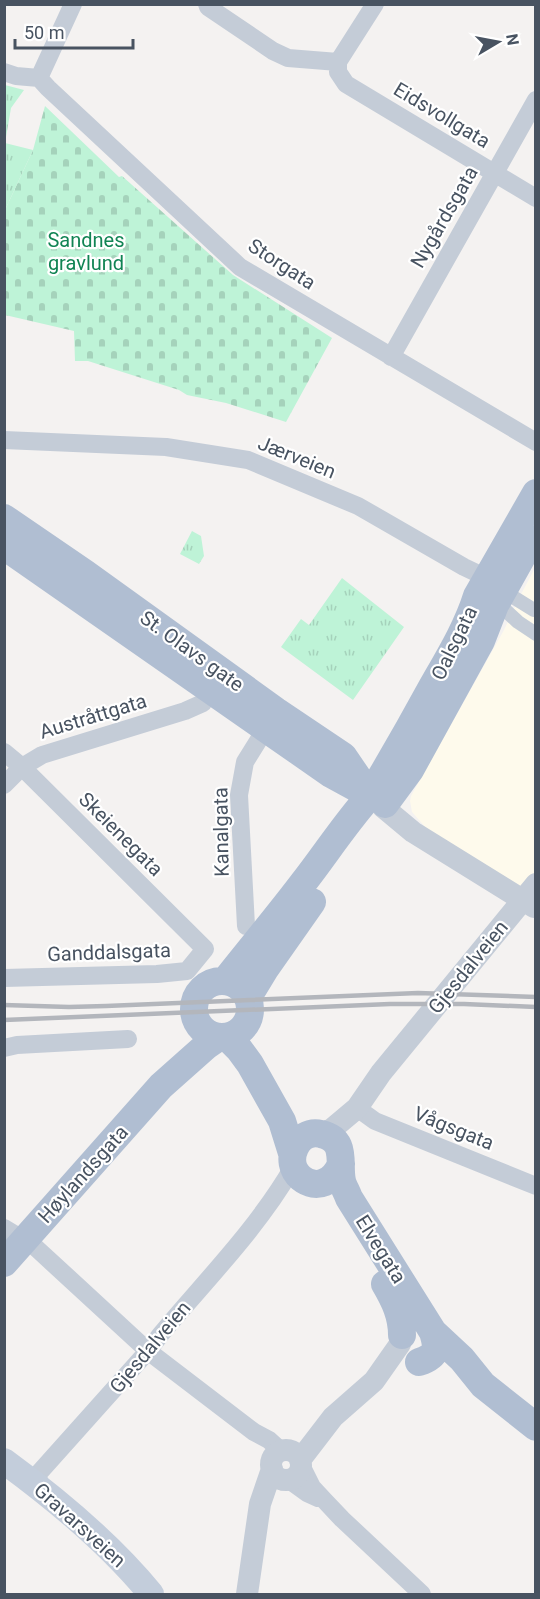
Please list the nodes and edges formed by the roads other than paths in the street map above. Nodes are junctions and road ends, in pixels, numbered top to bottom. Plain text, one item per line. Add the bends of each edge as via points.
1 (73, 4) edge
2 (207, 4) edge
3 (375, 4) edge
4 (338, 62) junction
5 (4, 72) edge
6 (39, 78) junction
7 (536, 100) edge
8 (495, 173) junction
9 (536, 198) edge
10 (391, 357) junction
11 (7, 441) edge
12 (536, 442) edge
13 (536, 493) edge
14 (4, 518) edge
15 (536, 533) edge
16 (4, 546) edge
17 (504, 584) junction
18 (505, 610) dead end
19 (534, 610) dead end
20 (533, 630) edge
21 (203, 703) dead end
22 (271, 719) junction
23 (4, 752) edge
24 (21, 767) junction
25 (4, 785) edge
26 (375, 800) junction
27 (531, 898) edge
28 (246, 926) dead end
29 (205, 950) joint
30 (4, 978) edge
31 (225, 981) junction
32 (194, 1012) junction
33 (235, 1023) junction
34 (128, 1039) dead end
35 (4, 1048) edge
36 (161, 1086) junction
37 (357, 1108) junction
38 (320, 1134) junction
39 (342, 1163) junction
40 (301, 1172) junction
41 (536, 1186) edge
42 (21, 1238) edge
43 (4, 1263) edge
44 (432, 1331) junction
45 (407, 1347) junction
46 (148, 1351) junction
47 (483, 1385) junction
48 (536, 1427) edge
49 (4, 1461) edge
50 (285, 1465) junction
51 (4, 1475) edge
52 (43, 1477) junction
53 (134, 1594) edge
54 (151, 1594) edge
55 (247, 1594) edge
56 (422, 1594) edge

1 - 6 street
2 - 4 street via 288,58
3 - 4 street
4 - 8 street, Eidsvollgata via 338,72 346,84
5 - 6 street
6 - 10 street, Storgata via 240,267
7 - 8 street, Nygårdsgata
8 - 9 street, Eidsvollgata
8 - 10 street, Nygårdsgata
10 - 12 street, Storgata
11 - 17 street, Jærveien via 166,447 249,460 358,506 464,567
13 - 17 main road, Oalsgata
14 - 22 main road, St. Olavs gate via 86,574
15 - 17 main road, Oalsgata
16 - 22 main road, St. Olavs gate
17 - 19 street
17 - 26 main road, Oalsgata via 481,641 410,770
18 - 20 street
21 - 24 street, Austråttgata via 42,754
22 - 26 main road, St. Olavs gate via 343,756
22 - 28 street, Kanalgata via 245,762 239,795
23 - 24 street, Skeienegata
24 - 25 street, Austråttgata
24 - 29 street, Skeienegata
26 - 27 street, St. Olavs gate via 413,832
26 - 31 main road, Oalsgata via 346,823
26 - 33 main road, Oalsgata via 271,960
27 - 37 street, Gjesdalveien via 454,982
29 - 30 street, Ganddalsgata via 187,971
31 - 32 main road via 201,990
31 - 33 main road via 237,985
32 - 33 main road via 197,1022 210,1035
32 - 36 main road, Høylandsgata via 192,1034
33 - 36 main road, Høylandsgata
33 - 38 main road via 294,1108
33 - 40 main road via 239,1049 282,1120
34 - 35 street
36 - 42 main road, Høylandsgata
37 - 38 street, Gjesdalveien
37 - 39 street, Gjesdalveien
37 - 41 street, Vågsgata via 375,1121
38 - 39 main road via 332,1139 340,1149
38 - 40 main road via 302,1138 296,1145
39 - 40 main road via 330,1180 321,1183
39 - 44 main road, Elvegata via 342,1181 349,1198
40 - 45 main road, Elvegata via 335,1206 392,1296
40 - 46 street, Gjesdalveien
42 - 43 main road, Høylandsgata
42 - 46 street
44 - 45 main road via 412,1326 405,1331
44 - 47 main road, Elvegata
45 - 47 main road, Elvegata
45 - 50 street
46 - 50 street via 269,1440
46 - 52 street, Gjesdalveien
47 - 48 main road, Elvegata
49 - 52 main road, Gravarsveien
50 - 55 street via 260,1504
50 - 56 street
51 - 53 main road, Gravarsveien via 78,1535
52 - 54 main road, Gravarsveien

